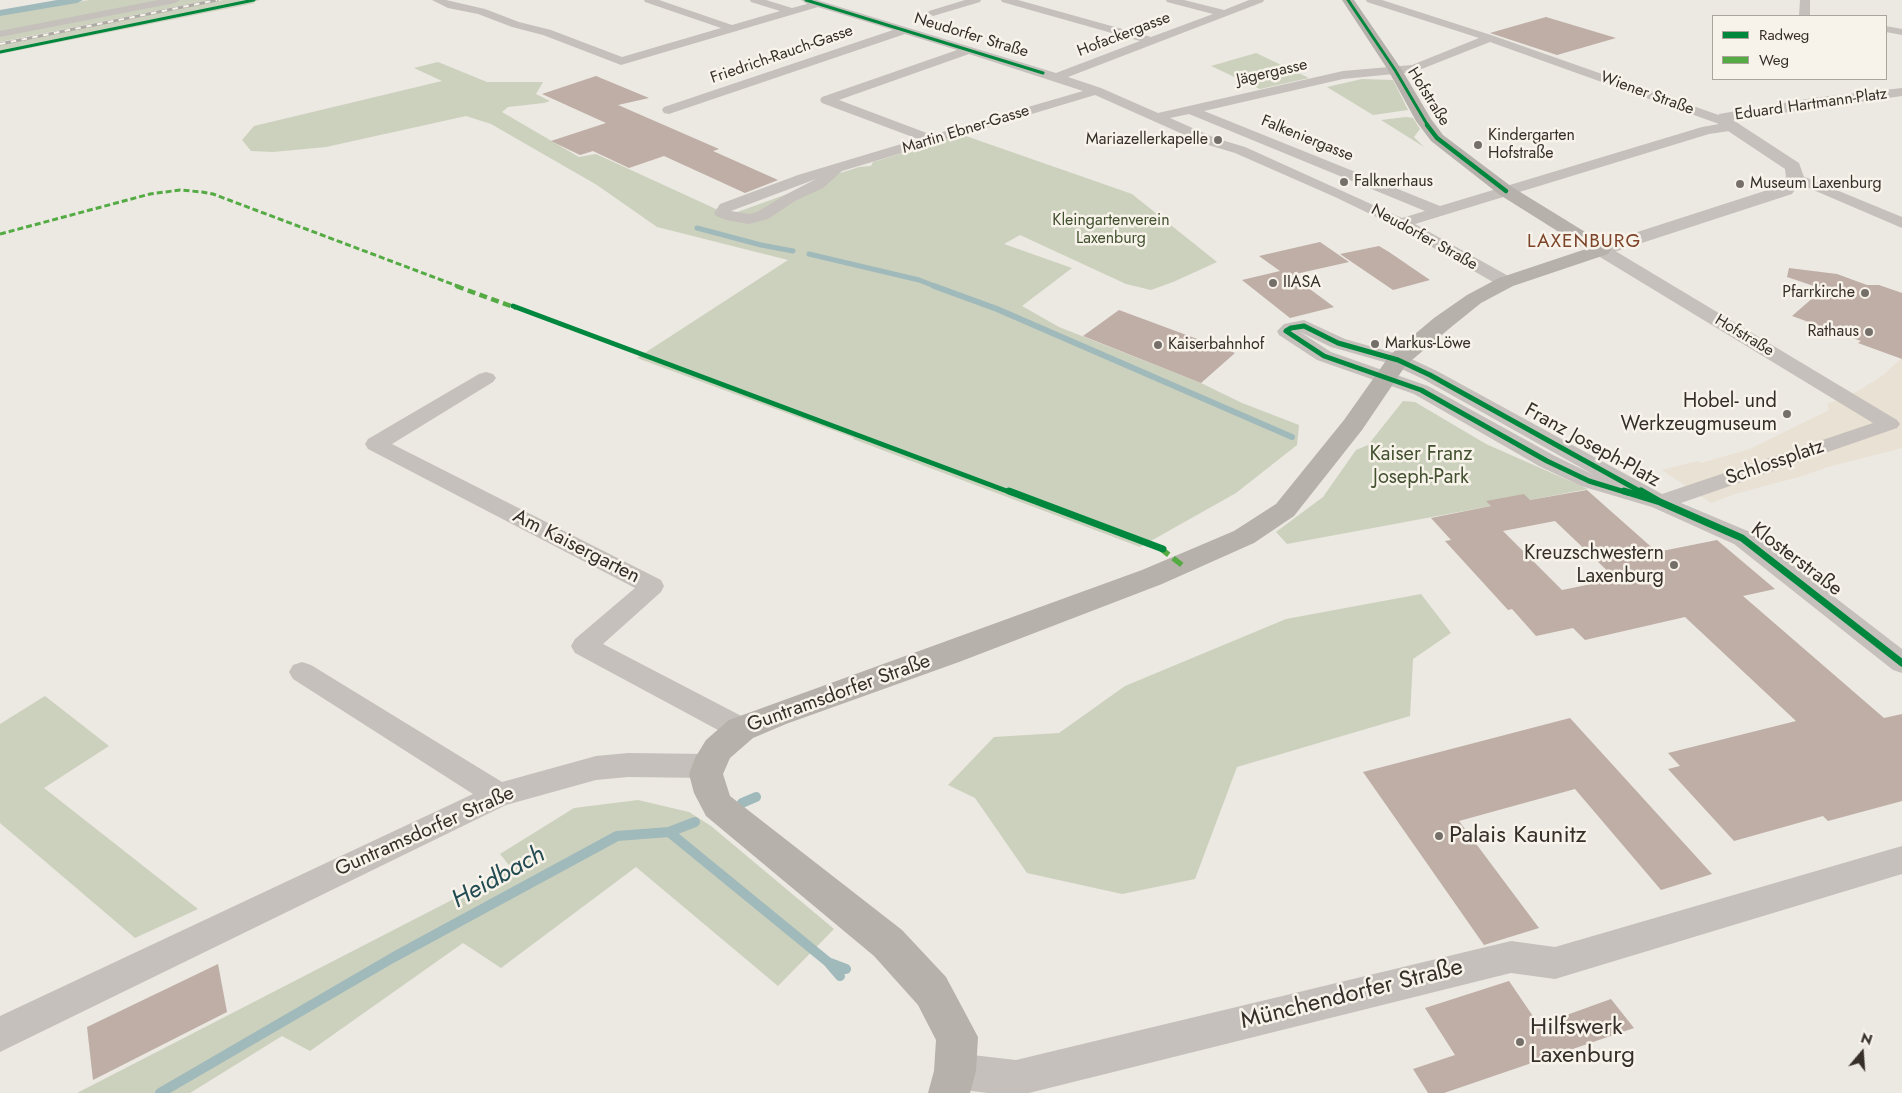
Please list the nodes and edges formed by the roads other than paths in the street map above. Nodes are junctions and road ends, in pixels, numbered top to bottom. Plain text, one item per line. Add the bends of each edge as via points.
1 (175, 0) edge
2 (437, 0) edge
3 (649, 0) edge
4 (755, 0) edge
5 (976, 0) edge
6 (1006, 0) edge
7 (1171, 0) edge
8 (1259, 0) edge
9 (1348, 0) edge
10 (1371, 0) edge
11 (1805, 0) edge
12 (812, 2) edge
13 (791, 11) junction
14 (933, 13) dead end
15 (1224, 13) junction
16 (1805, 15) edge
17 (733, 29) junction
18 (1887, 29) edge
19 (906, 30) junction
20 (1902, 32) edge
21 (0, 34) edge
22 (1490, 38) junction
23 (1153, 41) junction
24 (969, 50) junction
25 (1395, 70) junction
26 (1057, 77) junction
27 (1096, 91) junction
28 (1902, 92) edge
29 (669, 110) dead end
30 (1190, 110) junction
31 (1159, 117) junction
32 (1728, 124) junction
33 (932, 140) junction
34 (836, 169) junction
35 (1795, 177) junction
36 (1506, 190) junction
37 (1439, 211) junction
38 (1401, 223) junction
39 (1902, 223) edge
40 (1601, 250) junction
41 (1506, 282) junction
42 (1291, 328) dead end
43 (1392, 369) junction
44 (486, 378) dead end
45 (1890, 424) joint
46 (1660, 502) junction
47 (1902, 663) edge
48 (302, 672) dead end
49 (741, 729) junction
50 (708, 766) junction
51 (499, 795) junction
52 (1902, 860) edge
53 (0, 1034) edge
54 (952, 1082) edge

1 - 21 street
2 - 17 street via 547,32 621,61
3 - 17 street
4 - 13 street
5 - 14 street
6 - 23 street
7 - 15 street
8 - 15 street, Hofackergasse
9 - 25 main road, Hofstraße
10 - 22 street, Wiener Straße
11 - 16 street
12 - 13 street
12 - 19 street, Neudorfer Straße
13 - 17 street
15 - 23 street, Hofackergasse
18 - 20 street
19 - 24 street, Neudorfer Straße
19 - 29 street, Friedrich-Rauch-Gasse
22 - 25 street, Jägergasse via 1414,68
22 - 32 street, Wiener Straße
23 - 26 street, Hofackergasse
24 - 26 street, Neudorfer Straße
24 - 33 street via 827,100
25 - 30 street, Jägergasse via 1343,75
25 - 36 main road, Hofstraße via 1437,138
26 - 27 street, Neudorfer Straße
27 - 31 street, Neudorfer Straße
27 - 33 street, Martin Ebner-Gasse
28 - 32 street, Eduard Hartmann-Platz via 1735,114 1725,117
30 - 31 street, Jägergasse
30 - 37 street, Falkeniergasse
31 - 38 street, Neudorfer Straße
32 - 35 street, Wiener Straße via 1793,167
32 - 36 street
33 - 34 street, Martin Ebner-Gasse
34 - 34 street, Martin Ebner-Gasse via 818,184 762,216 749,219 722,213 726,207
35 - 39 street, Wiener Straße
35 - 40 street via 1786,190
36 - 37 street
36 - 40 main road, Hofstraße
37 - 38 street
38 - 41 street, Neudorfer Straße
40 - 41 main road, Guntramsdorfer Straße
40 - 45 street, Hofstraße
41 - 43 main road, Guntramsdorfer Straße via 1448,318
42 - 43 street, Franz Joseph-Platz via 1286,331 1314,350
43 - 46 street, Franz Joseph-Platz via 1430,375
43 - 49 main road, Guntramsdorfer Straße via 1286,510 1244,538 1152,577
44 - 49 street, Am Kaisergarten via 376,444 652,586 584,646
45 - 46 street, Schlossplatz
46 - 47 street, Klosterstraße via 1742,538
48 - 51 street
49 - 50 main road, Guntramsdorfer Straße via 718,749
50 - 51 street, Guntramsdorfer Straße via 596,768
50 - 54 main road via 706,779 718,806 888,943 932,991 957,1037
51 - 53 street, Guntramsdorfer Straße
52 - 54 street, Münchendorfer Straße via 1555,963 1511,957 1016,1078

